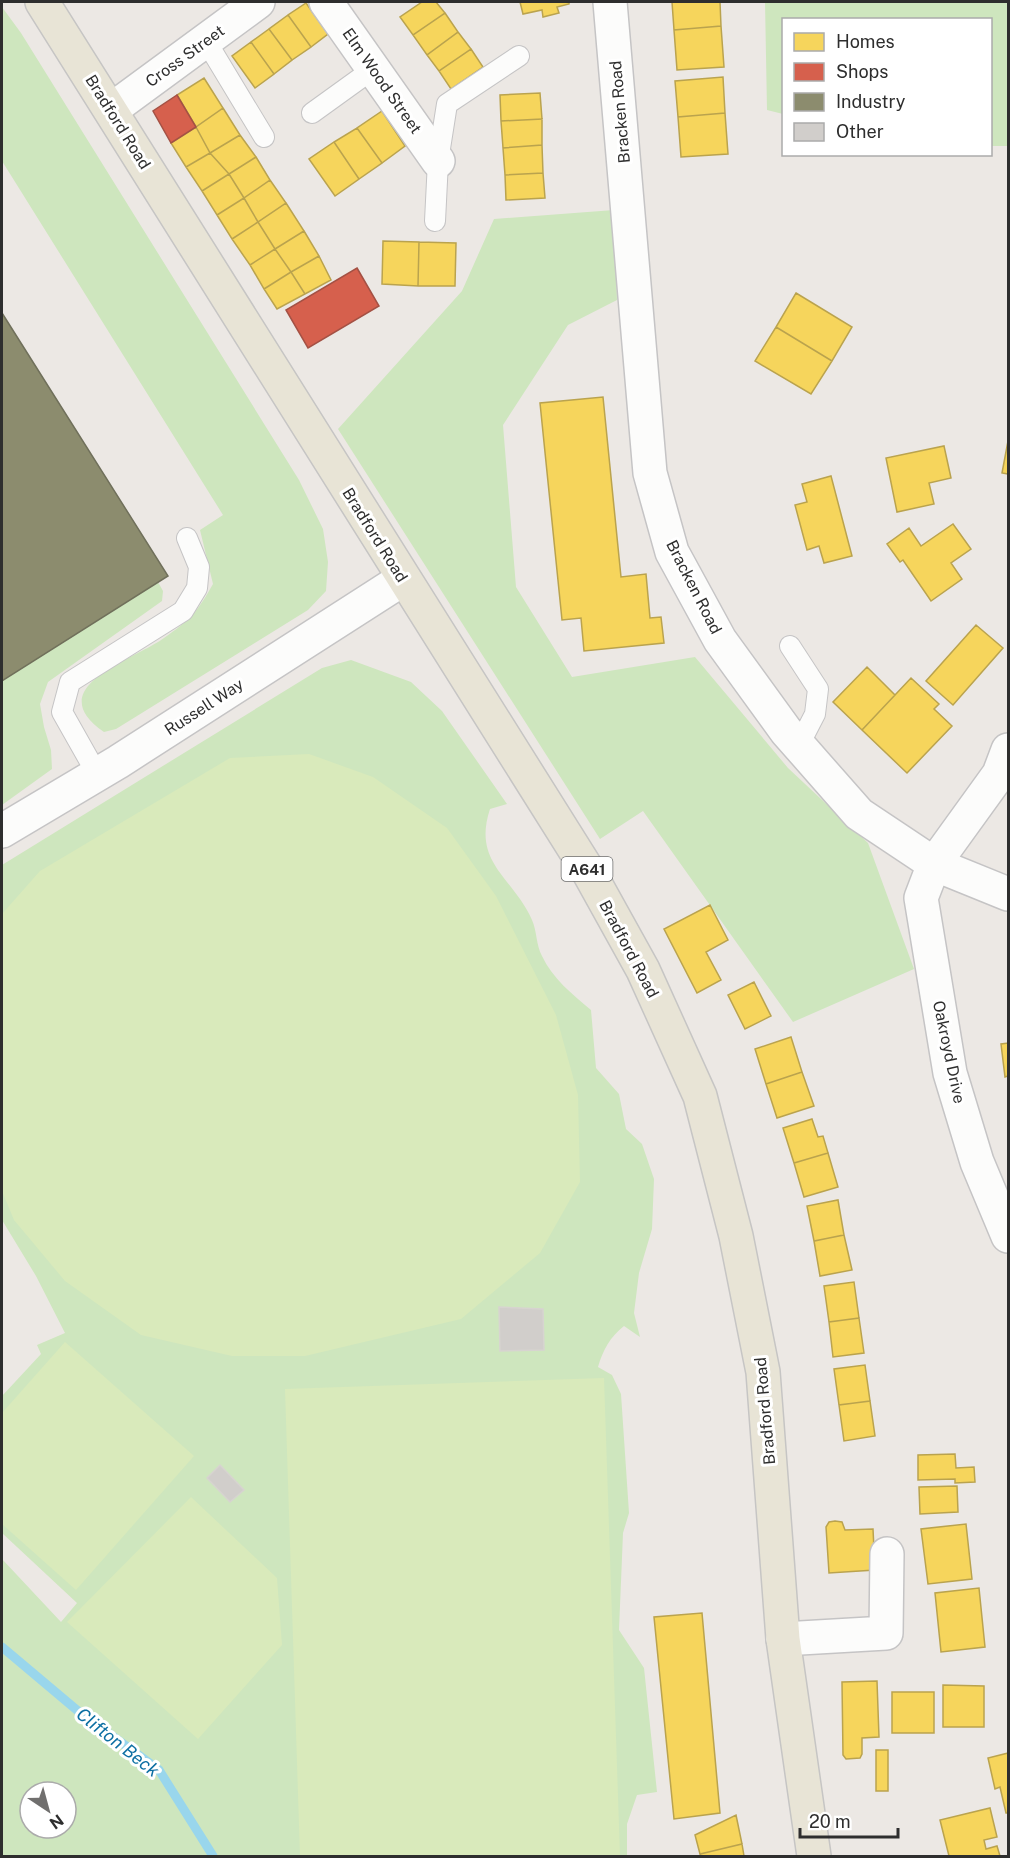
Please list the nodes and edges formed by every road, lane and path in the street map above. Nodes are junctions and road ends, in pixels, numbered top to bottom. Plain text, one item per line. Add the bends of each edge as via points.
1 (42, 2) edge
2 (258, 2) edge
3 (326, 2) edge
4 (610, 2) edge
5 (206, 40) junction
6 (519, 56) dead end
7 (373, 69) junction
8 (111, 110) junction
9 (312, 112) dead end
10 (264, 137) dead end
11 (438, 161) junction
12 (435, 221) dead end
13 (187, 538) dead end
14 (403, 579) junction
15 (790, 646) dead end
16 (799, 745) junction
17 (1008, 750) edge
18 (97, 774) junction
19 (2, 831) edge
20 (934, 864) junction
21 (1008, 894) edge
22 (1008, 1236) edge
23 (887, 1554) dead end
24 (783, 1639) junction
25 (814, 1857) edge

1 - 8 main road, Bradford Road / A641
2 - 5 street, Cross Street
3 - 7 street, Elm Wood Street
4 - 16 street, Bracken Road via 650,473 672,552 720,640
5 - 8 street, Cross Street
5 - 10 lane
6 - 11 lane via 447,104
7 - 9 lane
7 - 11 street, Elm Wood Street
8 - 14 main road, Bradford Road / A641
11 - 12 lane
13 - 18 lane via 199,567 197,588 183,611 69,682 62,712
14 - 18 street, Russell Way
14 - 24 main road, Bradford Road / A641 via 586,869 643,970 700,1096 736,1236 764,1372
15 - 16 lane via 818,688 815,714
16 - 20 street, Bracken Road via 859,814
17 - 20 street, Oakroyd Drive via 999,774
18 - 19 street, Russell Way
20 - 21 street, Bracken Road
20 - 22 street, Oakroyd Drive via 921,898 950,1073 977,1162
23 - 24 street via 886,1633
24 - 25 main road, Bradford Road / A641

